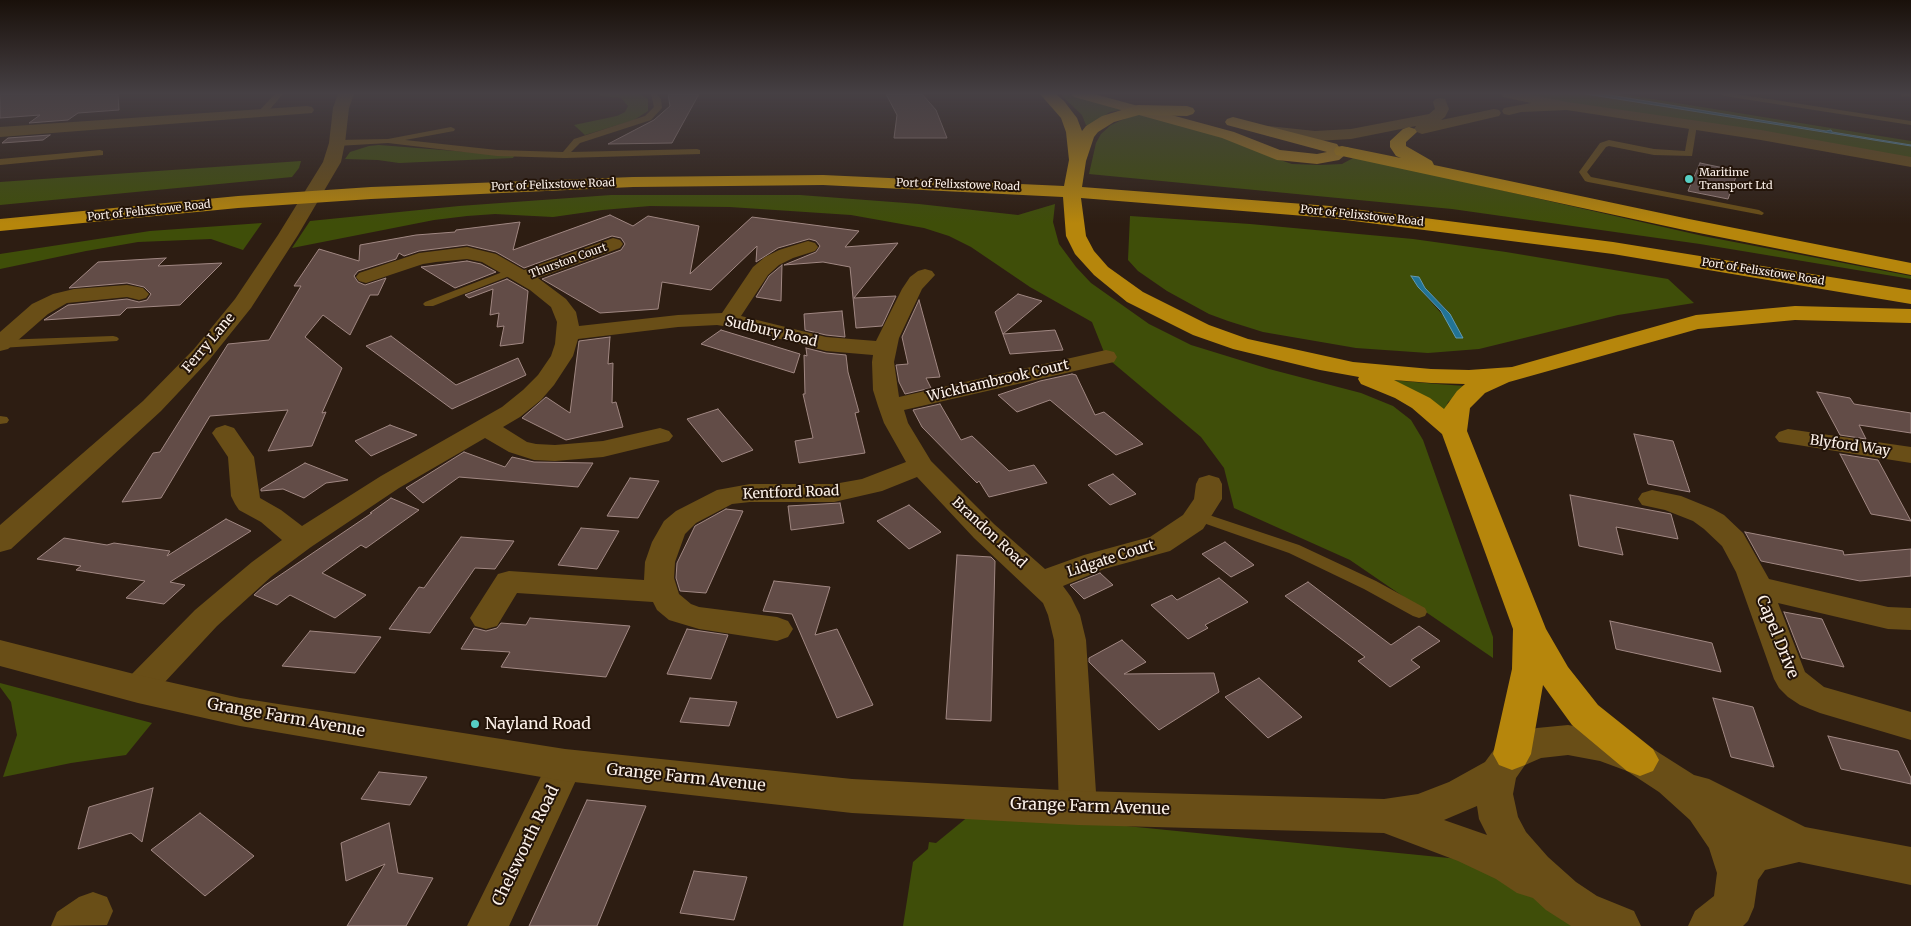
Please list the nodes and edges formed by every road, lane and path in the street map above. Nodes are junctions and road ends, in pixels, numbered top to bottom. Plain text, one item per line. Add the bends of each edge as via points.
1 (338, 137) edge
2 (408, 137) edge
3 (590, 137) edge
4 (1075, 137) edge
5 (1086, 137) edge
6 (1233, 137) edge
7 (1291, 137) edge
8 (1382, 137) edge
9 (1403, 137) edge
10 (1691, 137) edge
11 (1765, 137) edge
12 (388, 141) junction
13 (337, 143) junction
14 (1342, 151) junction
15 (697, 152) dead end
16 (100, 153) dead end
17 (565, 155) junction
18 (0, 162) edge
19 (1077, 162) junction
20 (1911, 162) edge
21 (1452, 174) junction
22 (1115, 187) junction
23 (242, 196) junction
24 (1759, 213) dead end
25 (0, 214) edge
26 (0, 225) edge
27 (613, 244) dead end
28 (808, 248) dead end
29 (1911, 269) edge
30 (518, 274) junction
31 (925, 275) dead end
32 (366, 277) dead end
33 (1911, 282) edge
34 (139, 294) dead end
35 (1911, 297) edge
36 (429, 304) dead end
37 (1911, 316) edge
38 (728, 320) junction
39 (568, 334) junction
40 (113, 339) dead end
41 (0, 344) edge
42 (885, 349) junction
43 (1106, 357) dead end
44 (1320, 363) junction
45 (1513, 374) junction
46 (890, 406) junction
47 (486, 428) junction
48 (1454, 431) junction
49 (225, 433) dead end
50 (660, 436) dead end
51 (1788, 437) dead end
52 (1911, 455) edge
53 (921, 466) junction
54 (1209, 484) dead end
55 (1652, 499) dead end
56 (1198, 516) junction
57 (301, 540) junction
58 (0, 542) edge
59 (1042, 582) junction
60 (1757, 588) junction
61 (662, 592) junction
62 (1419, 612) dead end
63 (486, 618) dead end
64 (1911, 619) edge
65 (777, 629) dead end
66 (1530, 629) junction
67 (0, 652) edge
68 (138, 689) junction
69 (1911, 726) edge
70 (1505, 764) junction
71 (564, 765) junction
72 (1657, 770) junction
73 (1078, 808) junction
74 (1384, 816) junction
75 (1799, 844) junction
76 (1911, 866) edge
77 (1738, 873) junction
78 (1561, 896) junction
79 (488, 926) edge
80 (1620, 926) edge
81 (1710, 926) edge

1 - 13 street, Ferry Lane
2 - 12 lane
3 - 17 lane via 577,141
4 - 19 highway
5 - 19 highway
6 - 14 main road via 1288,157 1317,159
7 - 14 main road
8 - 14 street via 1363,141
9 - 21 highway via 1398,141 1402,152
10 - 24 lane via 1689,154 1602,144 1583,172 1588,179
11 - 20 street
12 - 13 lane
12 - 17 lane via 468,151
13 - 58 street, Ferry Lane via 332,162 288,235 243,303 202,354 152,406
14 - 21 highway
15 - 17 lane
16 - 18 lane
19 - 44 highway via 1071,203 1076,236 1085,254 1115,282 1158,310 1201,330 1241,344
21 - 29 highway
22 - 23 highway, Port of Felixstowe Road via 1020,182 803,180 374,186
22 - 33 highway, Port of Felixstowe Road via 1273,194 1455,213 1675,243
22 - 35 highway, Port of Felixstowe Road via 1613,248
23 - 25 highway, Port of Felixstowe Road
23 - 26 highway, Port of Felixstowe Road
27 - 30 street, Thurston Court
28 - 38 street via 786,254 760,271
30 - 32 street via 489,258 460,254 420,259
30 - 36 lane
30 - 39 street via 559,303 568,322
31 - 42 street, Brandon Road via 909,295
34 - 41 street via 127,291 60,298 40,309
37 - 45 highway via 1795,313 1696,322
38 - 39 street, Sudbury Road via 678,321
38 - 42 street, Sudbury Road via 826,344
39 - 47 street via 562,356 546,380 511,412
40 - 41 lane
42 - 46 street, Brandon Road via 883,375
43 - 46 street, Wickhambrook Court
44 - 45 highway via 1431,376
44 - 48 highway via 1404,393
45 - 48 highway via 1489,381 1466,396 1457,408
46 - 53 street, Brandon Road
47 - 50 street via 518,447 555,453 603,449
47 - 57 street via 390,482
48 - 66 highway
49 - 57 street via 241,457 245,496 249,504
51 - 52 street, Blyford Way
53 - 59 street, Brandon Road via 984,531
53 - 61 street, Kentford Road via 854,490 750,493 712,502 686,517 666,542 660,562
54 - 56 street, Lidgate Court via 1208,498
55 - 60 street, Capel Drive via 1680,506 1720,526 1740,551
56 - 59 street, Lidgate Court via 1160,544 1094,562
56 - 62 lane via 1294,549
57 - 68 street via 206,618
59 - 73 street, Brandon Road via 1056,597 1070,640
60 - 64 street, Capel Drive via 1879,616
60 - 69 street, Capel Drive via 1791,679 1800,688 1832,703
61 - 63 street via 509,582
61 - 65 street via 680,612 699,618
66 - 70 highway via 1529,669
66 - 72 highway via 1556,676 1586,715
67 - 68 street, Grange Farm Avenue
68 - 71 street, Grange Farm Avenue via 240,712
70 - 72 street, Grange Farm Avenue via 1537,743 1568,740 1603,746
70 - 74 street, Grange Farm Avenue via 1463,794 1440,804
70 - 78 street via 1494,794 1499,819 1512,845 1533,871
71 - 73 street, Grange Farm Avenue via 852,796
71 - 79 street, Chelsworth Road
72 - 75 street
72 - 77 street via 1704,808 1727,840
73 - 74 street, Grange Farm Avenue
74 - 78 street, Grange Farm Avenue via 1472,848 1511,866
75 - 76 street
75 - 77 street via 1753,854
77 - 81 street via 1732,907
78 - 80 street via 1582,910

